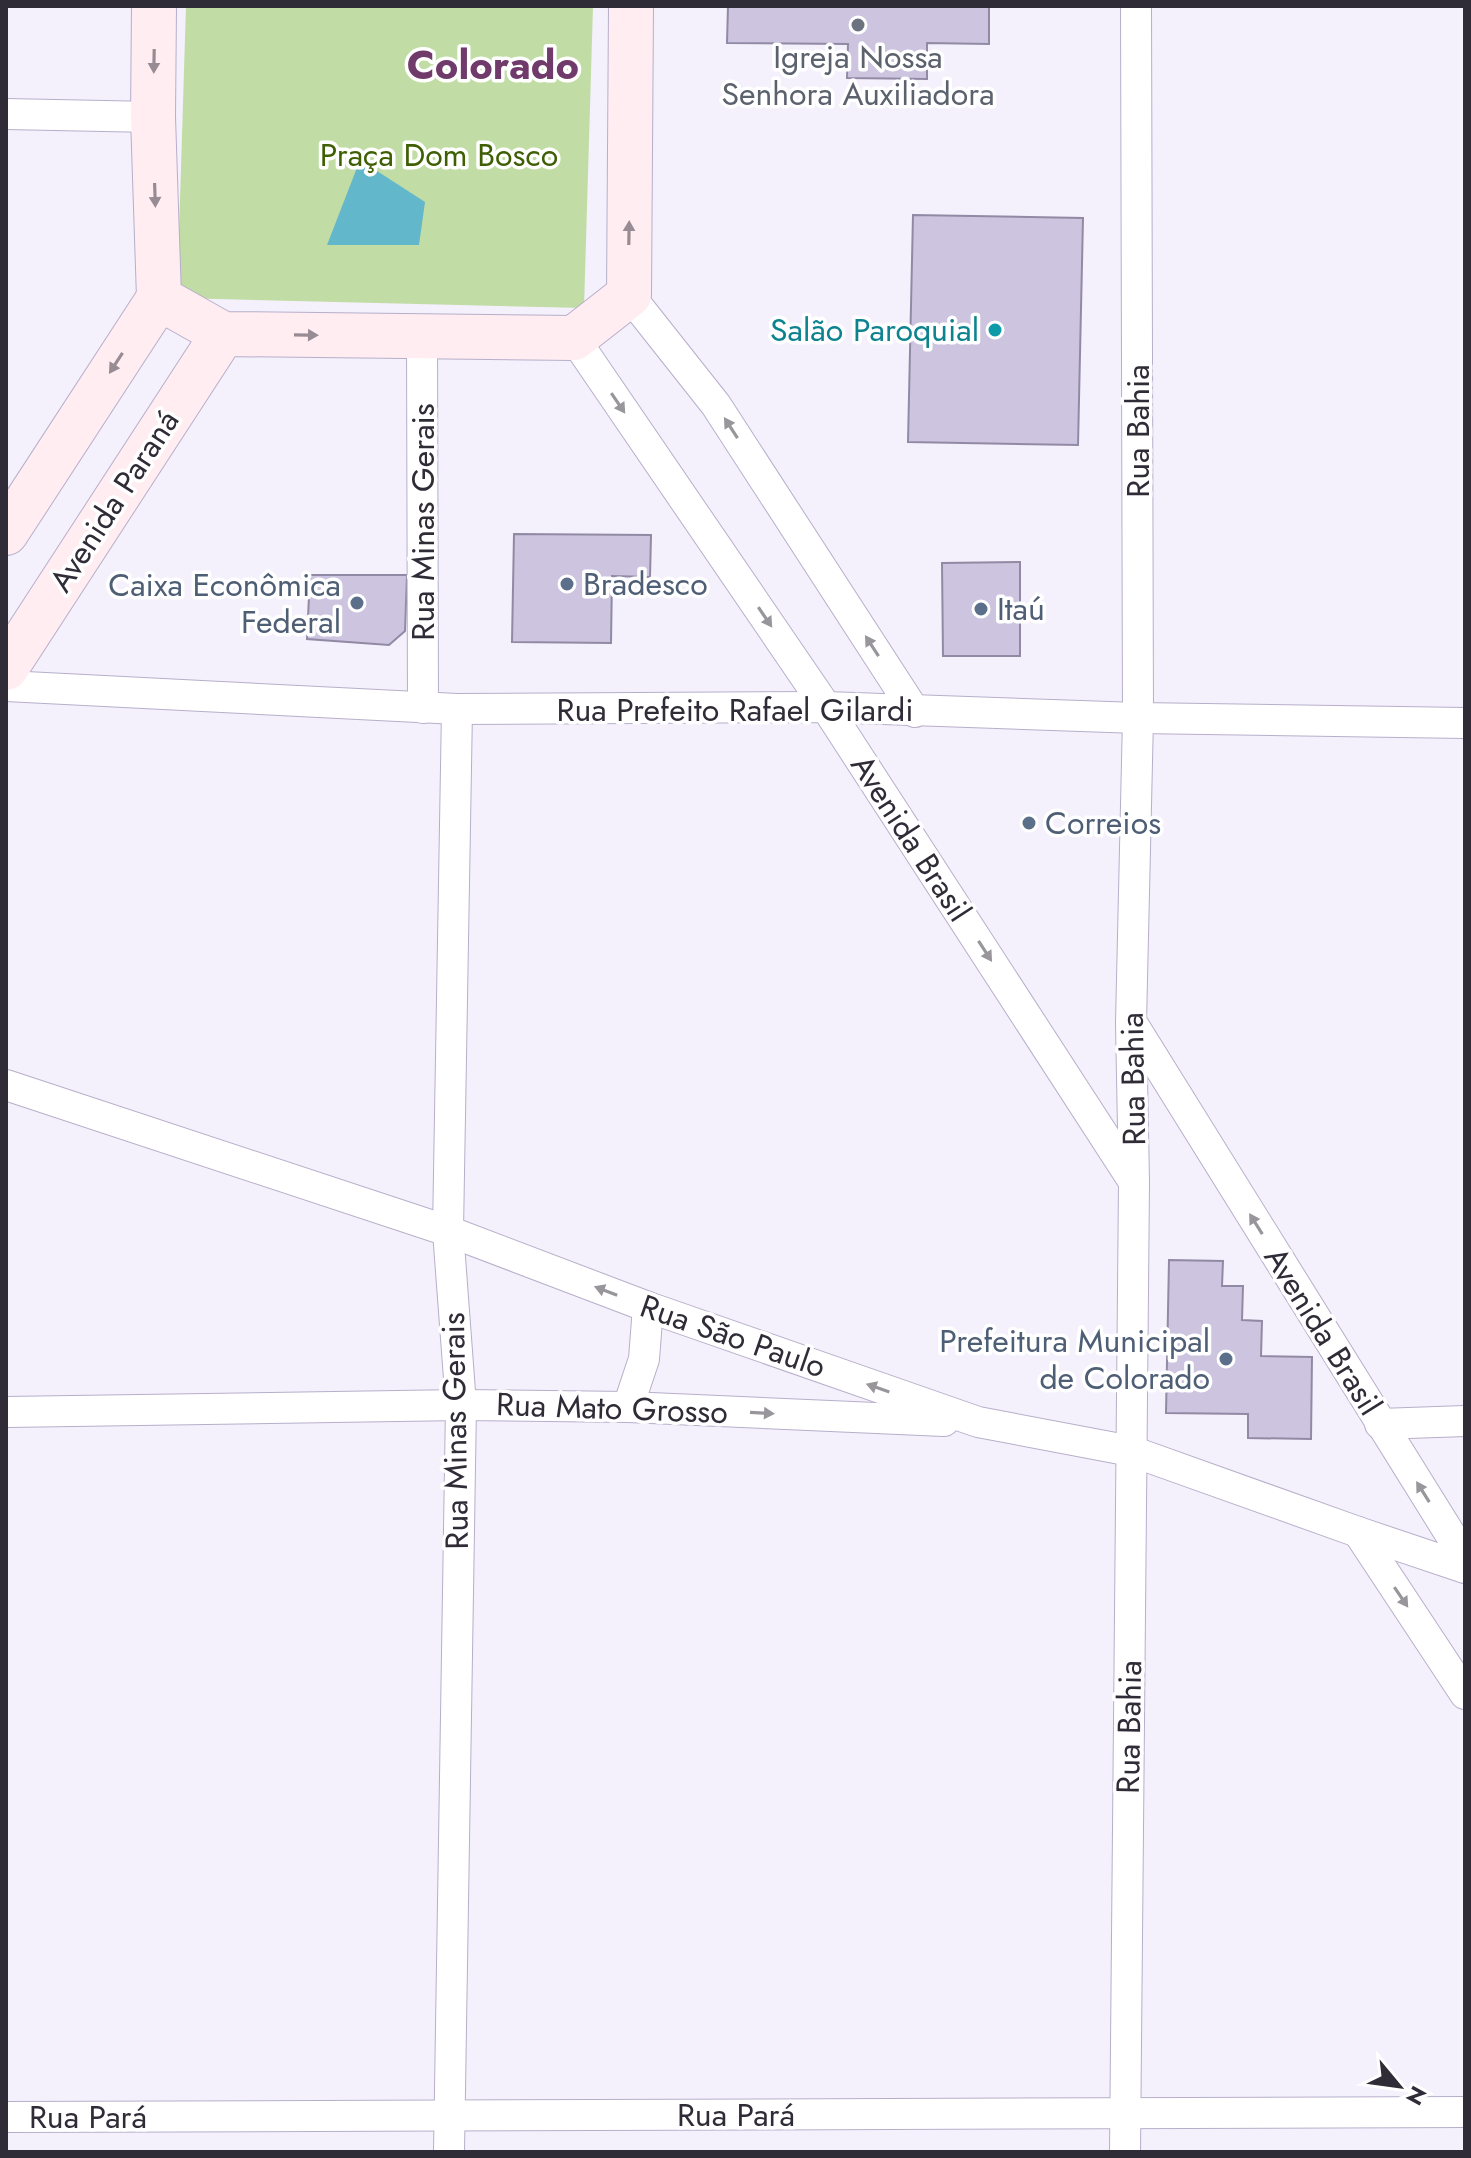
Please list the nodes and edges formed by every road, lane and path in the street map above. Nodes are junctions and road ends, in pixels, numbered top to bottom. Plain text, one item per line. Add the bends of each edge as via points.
1 (154, 6) edge
2 (631, 6) edge
3 (1136, 6) edge
4 (6, 114) edge
5 (153, 117) junction
6 (629, 295) junction
7 (159, 298) junction
8 (223, 334) junction
9 (422, 336) junction
10 (574, 338) junction
11 (6, 533) edge
12 (6, 668) edge
13 (6, 686) edge
14 (826, 707) junction
15 (423, 708) junction
16 (457, 709) junction
17 (915, 712) junction
18 (1138, 718) junction
19 (1465, 723) edge
20 (1131, 1023) junction
21 (6, 1085) edge
22 (1134, 1182) junction
23 (448, 1231) junction
24 (648, 1307) junction
25 (461, 1405) junction
26 (628, 1407) junction
27 (6, 1412) edge
28 (1465, 1421) edge
29 (978, 1422) junction
30 (1380, 1424) junction
31 (1131, 1451) junction
32 (1358, 1532) junction
33 (1465, 1558) edge
34 (1465, 1568) edge
35 (1465, 1694) edge
36 (1465, 2112) edge
37 (1125, 2114) junction
38 (450, 2116) junction
39 (6, 2117) edge
40 (449, 2152) edge
41 (1125, 2152) edge

1 -> 5 main road
6 -> 2 main road
3 - 18 street, Rua Bahia
4 - 5 street
5 -> 7 main road
6 - 10 main road
17 -> 6 street via 716,405
7 - 8 main road
7 -> 11 main road
8 -> 9 main road
8 - 12 main road, Avenida Paraná
9 - 10 main road
9 - 15 street, Rua Minas Gerais
10 -> 14 street, Avenida Brasil
13 - 15 street, Rua Prefeito Rafael Gilardi
14 - 16 street, Rua Prefeito Rafael Gilardi
14 - 17 street, Rua Prefeito Rafael Gilardi
14 -> 22 street, Avenida Brasil
15 - 16 street, Rua Prefeito Rafael Gilardi
16 - 23 street, Rua Minas Gerais
17 - 18 street, Rua Prefeito Rafael Gilardi
18 - 19 street, Rua Prefeito Rafael Gilardi
18 - 20 street, Rua Bahia
20 - 22 street, Rua Bahia
30 -> 20 street, Avenida Brasil
21 - 23 street, Rua São Paulo
22 - 31 street, Rua Bahia
24 -> 23 street, Rua São Paulo
23 - 25 street, Rua Minas Gerais
24 - 26 street via 644,1359
29 -> 24 street, Rua São Paulo
25 - 26 street, Rua Mato Grosso
25 - 27 street, Rua Mato Grosso
25 - 38 street, Rua Minas Gerais
26 -> 29 street, Rua Mato Grosso
28 - 30 street
29 - 31 street, Rua São Paulo
33 -> 30 street, Avenida Brasil
31 - 32 street, Rua São Paulo
31 - 37 street, Rua Bahia
32 - 34 street, Rua São Paulo
32 -> 35 street
36 - 37 street, Rua Pará
37 - 38 street, Rua Pará
37 - 41 street, Rua Bahia
38 - 39 street, Rua Pará
38 - 40 street, Rua Minas Gerais

